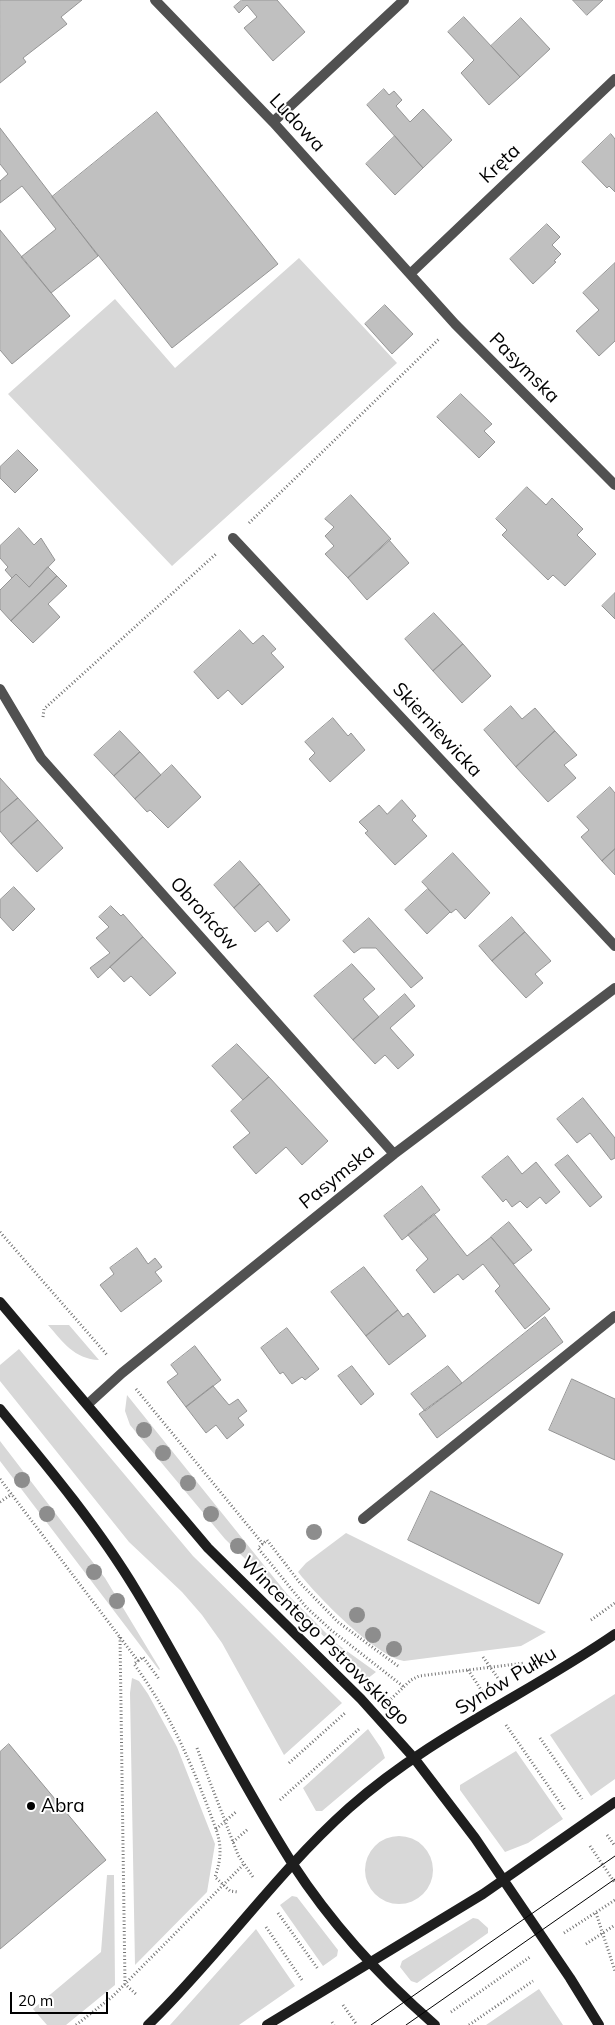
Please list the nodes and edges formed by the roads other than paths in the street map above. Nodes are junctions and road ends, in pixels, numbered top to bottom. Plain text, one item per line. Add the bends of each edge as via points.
1 (155, 0) edge
2 (404, 0) edge
3 (615, 79) edge
4 (273, 122) junction
5 (410, 274) junction
6 (615, 485) edge
7 (233, 538) road end
8 (0, 689) edge
9 (615, 946) edge
10 (615, 988) edge
11 (394, 1154) junction
12 (0, 1302) edge
13 (615, 1316) edge
14 (88, 1404) junction
15 (0, 1409) edge
16 (363, 1519) dead end
17 (615, 1634) edge
18 (414, 1758) junction
19 (615, 1802) edge
20 (292, 1864) junction
21 (503, 1880) junction
22 (369, 1962) junction
23 (148, 2025) edge
24 (267, 2025) edge
25 (435, 2025) edge
26 (599, 2025) edge

1 - 4 street, Ludowa
2 - 4 street
3 - 5 street, Kręta
4 - 5 street, Ludowa
5 - 6 street, Pasymska via 455,324
7 - 9 street, Skierniewicka
8 - 11 street, Obrońców via 41,758
10 - 11 street, Pasymska
11 - 14 street, Pasymska
12 - 14 main road, Wincentego Pstrowskiego
13 - 16 street
14 - 18 main road, Wincentego Pstrowskiego via 208,1548 361,1699
15 - 20 main road via 86,1518 136,1589
17 - 18 main road, Synów Pułku
18 - 20 main road, Synów Pułku via 349,1808
18 - 21 main road, Wincentego Pstrowskiego via 457,1812
19 - 21 main road
20 - 22 main road
20 - 23 main road, Synów Pułku
21 - 22 main road
21 - 26 main road, Wincentego Pstrowskiego
22 - 24 main road
22 - 25 main road

